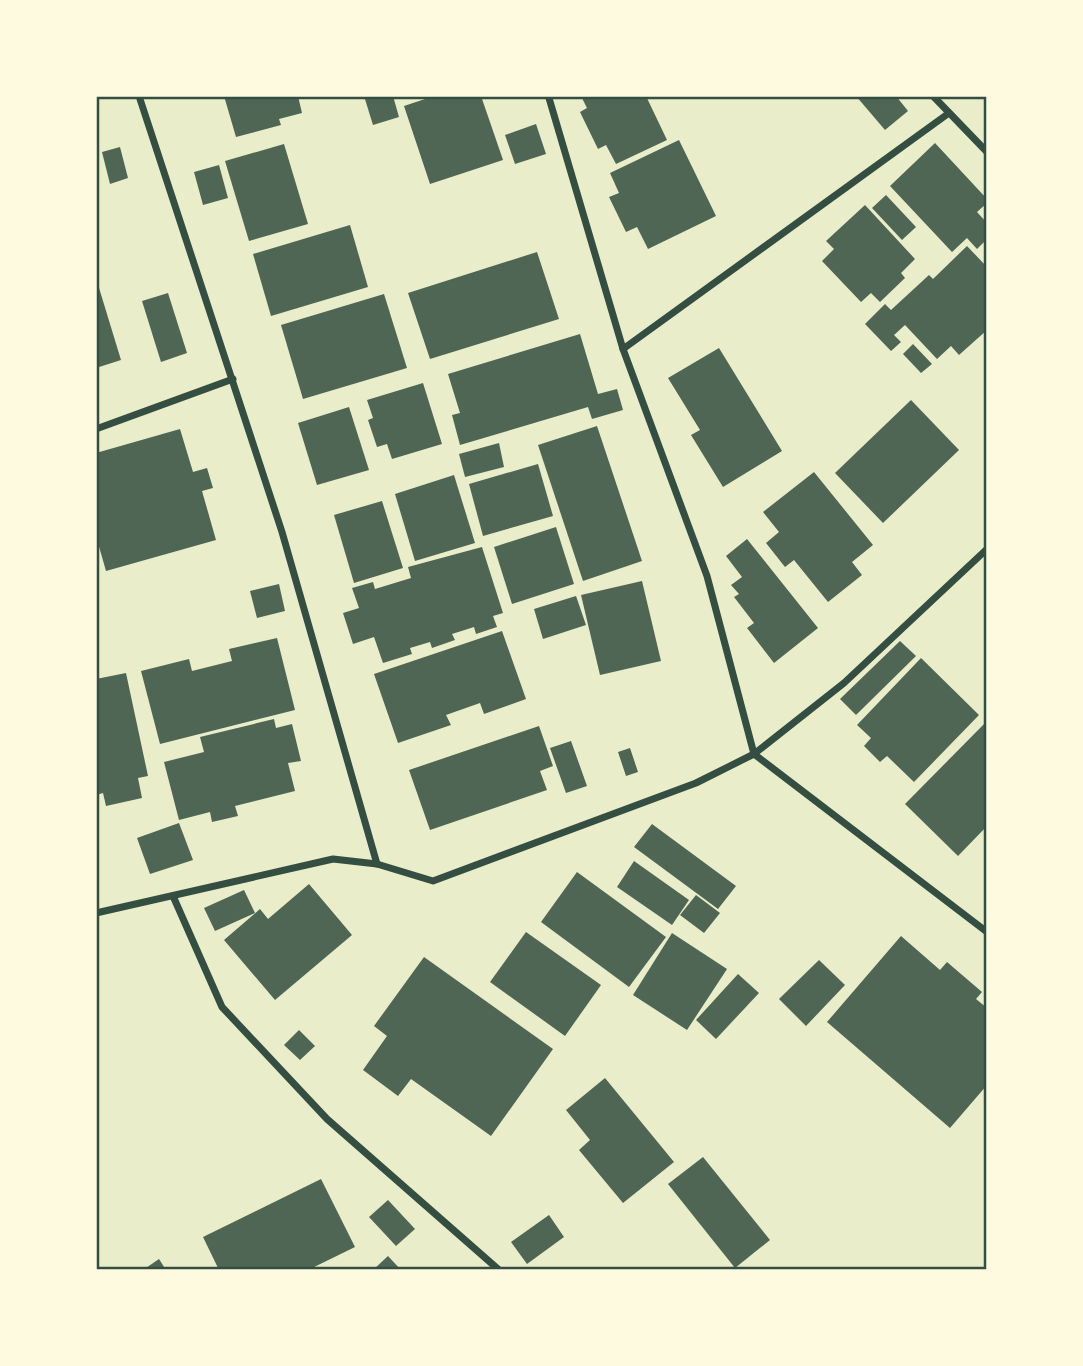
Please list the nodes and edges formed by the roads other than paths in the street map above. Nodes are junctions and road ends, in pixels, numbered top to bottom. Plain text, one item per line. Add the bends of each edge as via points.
1 (139, 96) edge
2 (933, 96) edge
3 (549, 98) dead end
4 (949, 113) junction
5 (987, 152) edge
6 (623, 349) junction
7 (233, 379) junction
8 (96, 429) edge
9 (987, 549) edge
10 (754, 754) junction
11 (377, 864) junction
12 (173, 896) junction
13 (96, 913) edge
14 (987, 932) edge
15 (499, 1270) edge

1 - 7 street
2 - 4 street
3 - 6 street
4 - 5 street
4 - 6 street
6 - 10 street via 707,576
7 - 8 street
7 - 11 street
9 - 10 street via 844,683
10 - 11 street via 696,783 433,881
10 - 14 street
11 - 12 street via 333,859
12 - 13 street
12 - 15 street via 222,1007 327,1119

